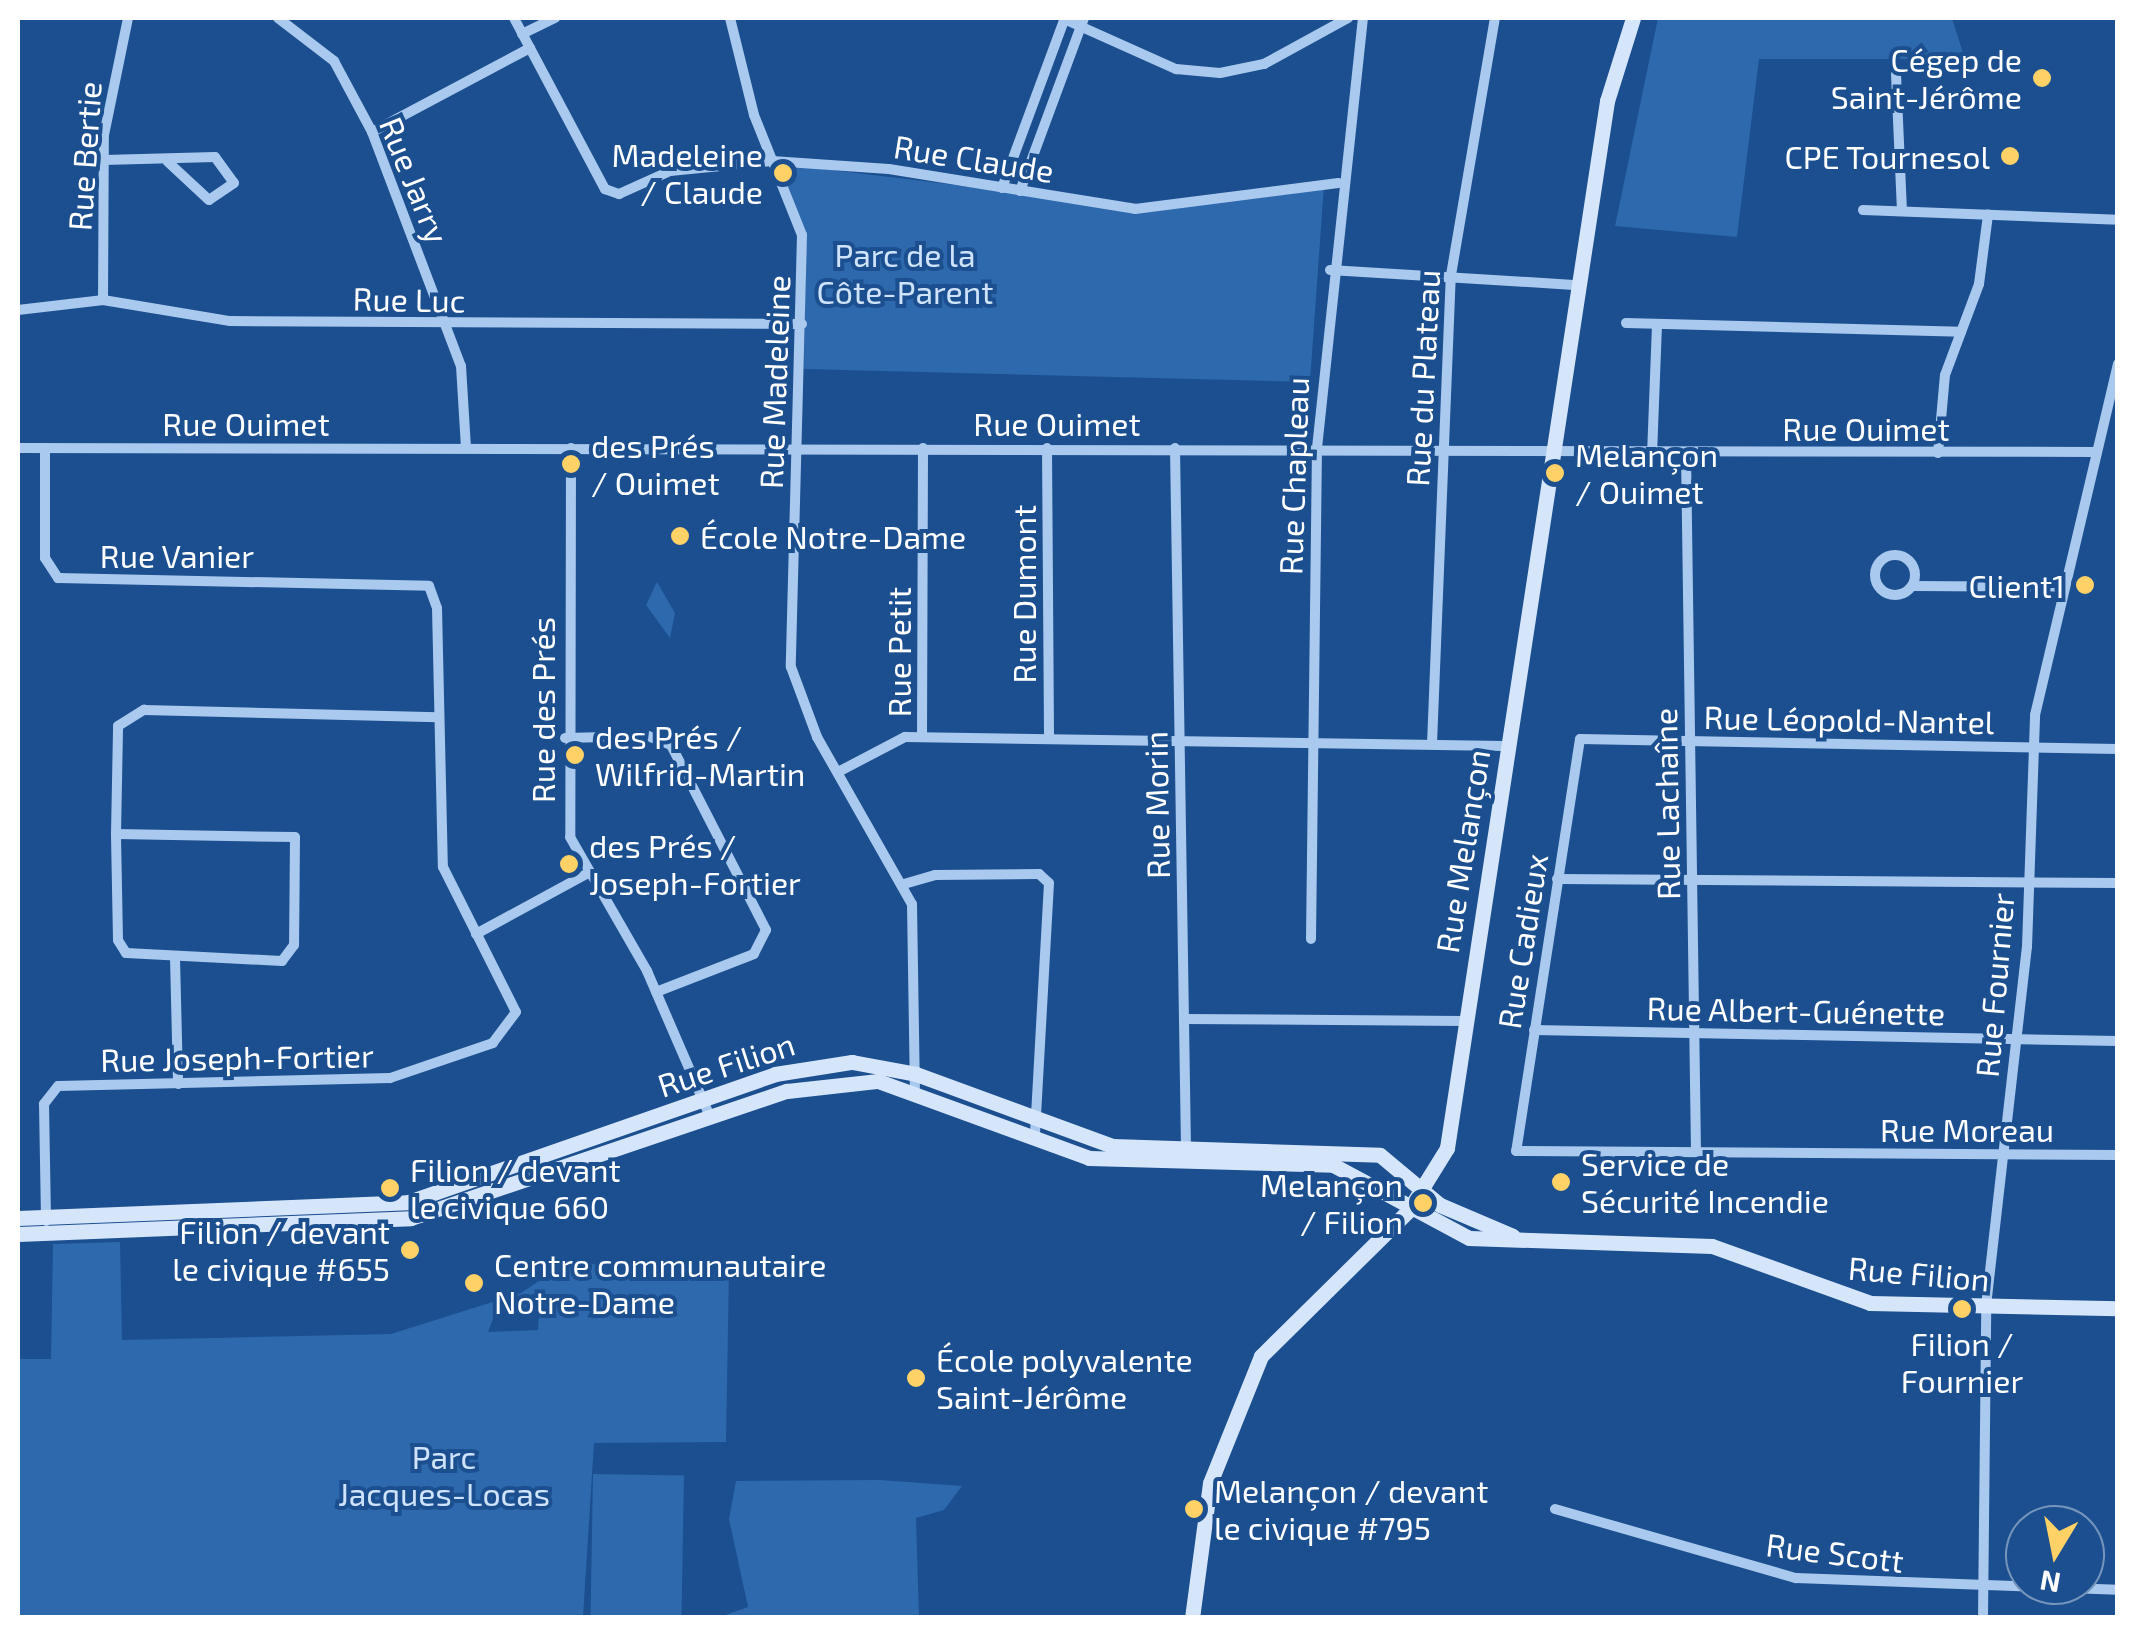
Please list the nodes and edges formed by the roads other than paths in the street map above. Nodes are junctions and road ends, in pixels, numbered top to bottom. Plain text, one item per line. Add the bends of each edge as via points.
1 (128, 18) edge
2 (278, 18) edge
3 (514, 18) edge
4 (555, 18) edge
5 (730, 18) edge
6 (1064, 18) edge
7 (1348, 18) edge
8 (1363, 18) edge
9 (1494, 18) edge
10 (1633, 18) edge
11 (1082, 22) edge
12 (522, 34) junction
13 (530, 48) junction
14 (1896, 74) dead end
15 (372, 132) junction
16 (104, 160) junction
17 (168, 162) junction
18 (772, 162) junction
19 (1338, 184) junction
20 (1002, 188) junction
21 (1020, 191) junction
22 (1863, 210) dead end
23 (1902, 211) junction
24 (1988, 215) junction
25 (2118, 220) edge
26 (1330, 270) junction
27 (1451, 276) junction
28 (1578, 285) junction
29 (102, 300) junction
30 (18, 310) edge
31 (802, 324) junction
32 (1626, 324) dead end
33 (444, 325) junction
34 (1657, 325) junction
35 (1961, 332) junction
36 (2118, 364) edge
37 (2113, 395) edge
38 (18, 448) edge
39 (45, 448) junction
40 (466, 448) junction
41 (571, 448) junction
42 (798, 448) junction
43 (923, 448) junction
44 (1047, 448) junction
45 (1175, 448) junction
46 (1317, 448) junction
47 (1442, 448) junction
48 (1552, 452) junction
49 (2095, 452) junction
50 (1938, 453) junction
51 (1652, 454) junction
52 (1686, 454) junction
53 (429, 586) joint
54 (1913, 586) junction
55 (2062, 587) junction
56 (438, 718) junction
57 (565, 738) junction
58 (922, 738) junction
59 (1049, 739) junction
60 (1580, 739) joint
61 (1180, 741) junction
62 (1690, 741) junction
63 (1310, 742) junction
64 (1432, 744) junction
65 (1505, 746) junction
66 (2032, 746) junction
67 (2118, 749) edge
68 (838, 772) junction
69 (116, 834) junction
70 (590, 872) junction
71 (1557, 879) junction
72 (1692, 880) junction
73 (2028, 882) junction
74 (2118, 883) edge
75 (904, 884) junction
76 (476, 934) junction
77 (1311, 939) dead end
78 (175, 958) junction
79 (656, 992) junction
80 (1184, 1019) junction
81 (1464, 1021) junction
82 (1534, 1030) junction
83 (1695, 1033) junction
84 (2016, 1039) junction
85 (2118, 1042) edge
86 (812, 1064) junction
87 (916, 1081) junction
88 (178, 1084) junction
89 (814, 1084) junction
90 (704, 1098) junction
91 (710, 1118) junction
92 (1037, 1128) junction
93 (1516, 1151) joint
94 (1696, 1152) junction
95 (1186, 1154) junction
96 (2004, 1154) junction
97 (2118, 1155) edge
98 (1425, 1191) junction
99 (410, 1210) junction
100 (1408, 1211) junction
101 (18, 1218) edge
102 (46, 1224) junction
103 (18, 1234) edge
104 (1546, 1244) junction
105 (1986, 1306) junction
106 (2118, 1308) edge
107 (1555, 1509) dead end
108 (2118, 1590) edge
109 (1980, 1592) junction
110 (1192, 1618) edge
111 (1983, 1618) edge

1 - 16 street, Rue Bertie
2 - 15 street, Rue Jarry via 334,62
3 - 12 street
4 - 12 street
5 - 18 street, Rue Madeleine
6 - 11 street
6 - 20 street
7 - 11 street via 1264,64 1220,74 1176,69
8 - 19 street, Rue Chapleau
9 - 27 street, Rue du Plateau
10 - 28 street, Rue Melançon via 1607,101
11 - 21 street
12 - 13 street
13 - 15 street
13 - 18 street, Rue Claude via 606,189 619,194 670,171
14 - 23 street
15 - 33 street, Rue Jarry
16 - 17 street
16 - 29 street, Rue Bertie
17 - 17 street via 215,157 234,183 209,200
18 - 20 street, Rue Claude
18 - 31 street, Rue Madeleine via 802,236
19 - 21 street, Rue Claude via 1135,209
19 - 26 street, Rue Chapleau
20 - 21 street, Rue Claude
22 - 23 street
23 - 24 street
24 - 25 street
24 - 35 street
26 - 27 street
26 - 46 street, Rue Chapleau
27 - 28 street
27 - 47 street, Rue du Plateau
28 - 48 street, Rue Melançon
29 - 30 street, Rue Luc
29 - 33 street, Rue Luc via 230,321
31 - 33 street, Rue Luc
31 - 42 street, Rue Madeleine
32 - 34 street
33 - 40 street, Rue Jarry via 466,391
34 - 35 street
34 - 51 street
35 - 50 street via 1945,375
36 - 37 street, Rue Fournier
37 - 49 street, Rue Fournier
38 - 39 street, Rue Ouimet
39 - 40 street, Rue Ouimet
39 - 53 street, Rue Vanier via 45,558 62,580
40 - 41 street, Rue Ouimet
41 - 42 street, Rue Ouimet
41 - 57 street, Rue des Prés
42 - 43 street, Rue Ouimet
42 - 68 street, Rue Madeleine via 791,667
43 - 44 street, Rue Ouimet
43 - 58 street, Rue Petit
44 - 45 street, Rue Ouimet
44 - 59 street, Rue Dumont
45 - 46 street, Rue Ouimet
45 - 61 street, Rue Morin
46 - 47 street, Rue Ouimet
46 - 63 street, Rue Chapleau
47 - 48 street, Rue Ouimet
47 - 64 street, Rue du Plateau
48 - 51 street, Rue Ouimet
48 - 65 street, Rue Melançon
49 - 50 street, Rue Ouimet
49 - 55 street, Rue Fournier
50 - 52 street, Rue Ouimet
51 - 52 street, Rue Ouimet
52 - 62 street, Rue Lachaîne
53 - 56 street, Rue Joseph-Fortier
54 - 54 street via 1910,561 1880,563 1884,592
54 - 55 street
55 - 66 street, Rue Fournier
56 - 69 street via 144,710 118,726
56 - 76 street, Rue Joseph-Fortier via 443,867
57 - 70 street, Rue des Prés via 570,837
57 - 79 street via 648,736 671,745 766,930 754,954
58 - 59 street
58 - 68 street
59 - 61 street
60 - 62 street, Rue Léopold-Nantel
60 - 71 street, Rue Cadieux
61 - 63 street
61 - 80 street, Rue Morin
62 - 66 street, Rue Léopold-Nantel
62 - 72 street, Rue Lachaîne
63 - 64 street
63 - 77 street, Rue Chapleau
64 - 65 street
65 - 81 street, Rue Melançon
66 - 67 street, Rue Léopold-Nantel
66 - 73 street, Rue Fournier
68 - 75 street, Rue Madeleine
69 - 78 street via 118,940 126,953
69 - 78 street via 295,837 294,945 282,961
70 - 76 street
70 - 79 street, Rue des Prés
71 - 72 street
71 - 82 street, Rue Cadieux
72 - 73 street
72 - 83 street, Rue Lachaîne
73 - 74 street
73 - 84 street, Rue Fournier
75 - 87 street, Rue Madeleine via 920,940
75 - 92 street via 935,875 1039,874 1050,884
76 - 88 street, Rue Joseph-Fortier via 516,1012 493,1043 357,1083
78 - 88 street
79 - 90 street, Rue des Prés
80 - 81 street
80 - 95 street, Rue Morin
81 - 98 street, Rue Melançon via 1447,1148
82 - 83 street, Rue Albert-Guénette
82 - 93 street, Rue Cadieux
83 - 84 street, Rue Albert-Guénette
83 - 94 street, Rue Lachaîne
84 - 85 street, Rue Albert-Guénette
84 - 96 street, Rue Fournier
86 - 87 street, Rue Filion
86 - 89 street
86 - 90 street, Rue Filion
87 - 89 street, Rue Filion
87 - 92 street, Rue Filion
88 - 102 street, Rue Joseph-Fortier via 58,1086 48,1094
89 - 91 street, Rue Filion
90 - 91 street, Rue des Prés
90 - 99 street, Rue Filion
91 - 99 street, Rue Filion
92 - 95 street, Rue Filion via 1102,1160
93 - 94 street, Rue Moreau
94 - 96 street, Rue Moreau
95 - 98 street, Rue Filion via 1352,1148 1380,1155
95 - 100 street, Rue Filion via 1333,1165 1360,1173
96 - 97 street, Rue Moreau
96 - 105 street, Rue Fournier
98 - 100 street, Rue Melançon
98 - 104 street, Rue Filion via 1473,1222
99 - 102 street, Rue Filion
100 - 104 street, Rue Filion via 1470,1238
100 - 110 street, Rue Melançon via 1262,1356 1210,1483
101 - 102 street, Rue Filion
102 - 103 street, Rue Filion
104 - 105 street, Rue Filion via 1712,1246 1844,1298
105 - 106 street, Rue Filion
105 - 109 street, Rue Fournier
107 - 109 street, Rue Scott via 1796,1578
108 - 109 street, Rue Scott
109 - 111 street, Rue Fournier

